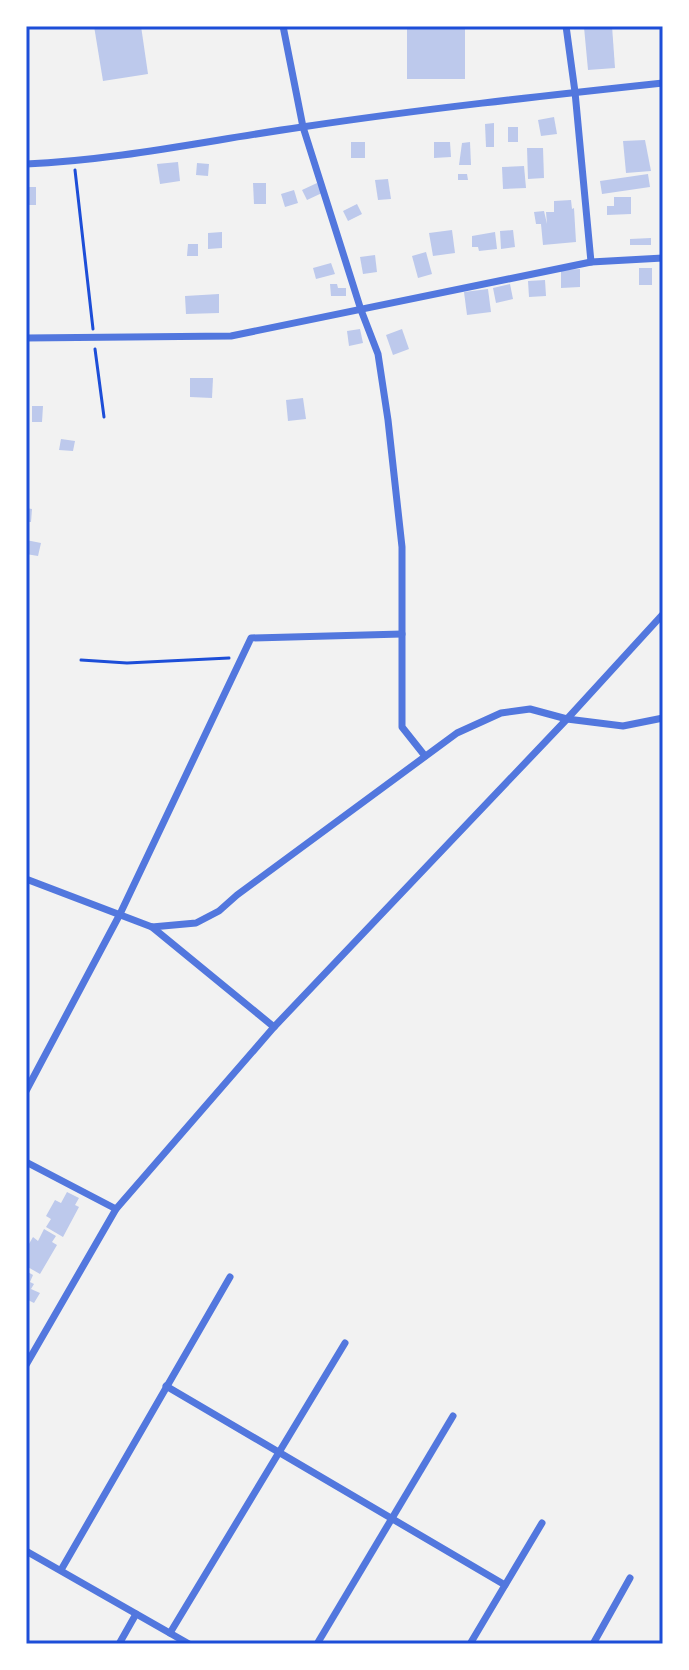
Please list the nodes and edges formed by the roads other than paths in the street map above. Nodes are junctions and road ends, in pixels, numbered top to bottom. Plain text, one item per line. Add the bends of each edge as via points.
1 (283, 26) edge
2 (566, 26) edge
3 (663, 83) edge
4 (575, 92) junction
5 (303, 127) junction
6 (26, 164) edge
7 (663, 258) edge
8 (591, 262) junction
9 (361, 310) junction
10 (26, 338) edge
11 (663, 614) edge
12 (402, 634) junction
13 (663, 718) edge
14 (567, 719) junction
15 (425, 756) junction
16 (26, 879) edge
17 (120, 914) junction
18 (152, 927) junction
19 (274, 1027) junction
20 (26, 1091) edge
21 (26, 1162) edge
22 (116, 1209) junction
23 (230, 1277) dead end
24 (345, 1343) dead end
25 (26, 1365) edge
26 (166, 1386) junction
27 (453, 1416) dead end
28 (278, 1452) junction
29 (392, 1519) junction
30 (542, 1523) dead end
31 (29, 1552) edge
32 (26, 1563) edge
33 (61, 1570) junction
34 (630, 1578) dead end
35 (505, 1585) junction
36 (136, 1614) junction
37 (170, 1633) junction
38 (119, 1644) edge
39 (189, 1644) edge
40 (317, 1644) edge
41 (470, 1644) edge
42 (593, 1644) edge

1 - 5 street
2 - 4 street
3 - 4 street
4 - 5 street
4 - 8 street
5 - 6 street via 74,162
5 - 9 street
7 - 8 street
8 - 9 street
9 - 10 street via 231,336
9 - 12 street via 378,354 388,420 402,547
11 - 14 street
12 - 15 street via 402,727
12 - 17 street via 251,638
13 - 14 street via 623,726
14 - 15 street via 530,709 501,713 457,733
14 - 19 street
15 - 18 street via 219,911 196,923
16 - 17 street
17 - 18 street
17 - 20 street
18 - 19 street
19 - 22 street
21 - 22 street
22 - 25 street
23 - 26 street
24 - 28 street
26 - 28 street
26 - 33 street
27 - 29 street
28 - 29 street
28 - 37 street
29 - 35 street
29 - 40 street
30 - 35 street
31 - 32 street
31 - 33 street
33 - 36 street
34 - 42 street
35 - 41 street
36 - 37 street
36 - 38 street
37 - 39 street

